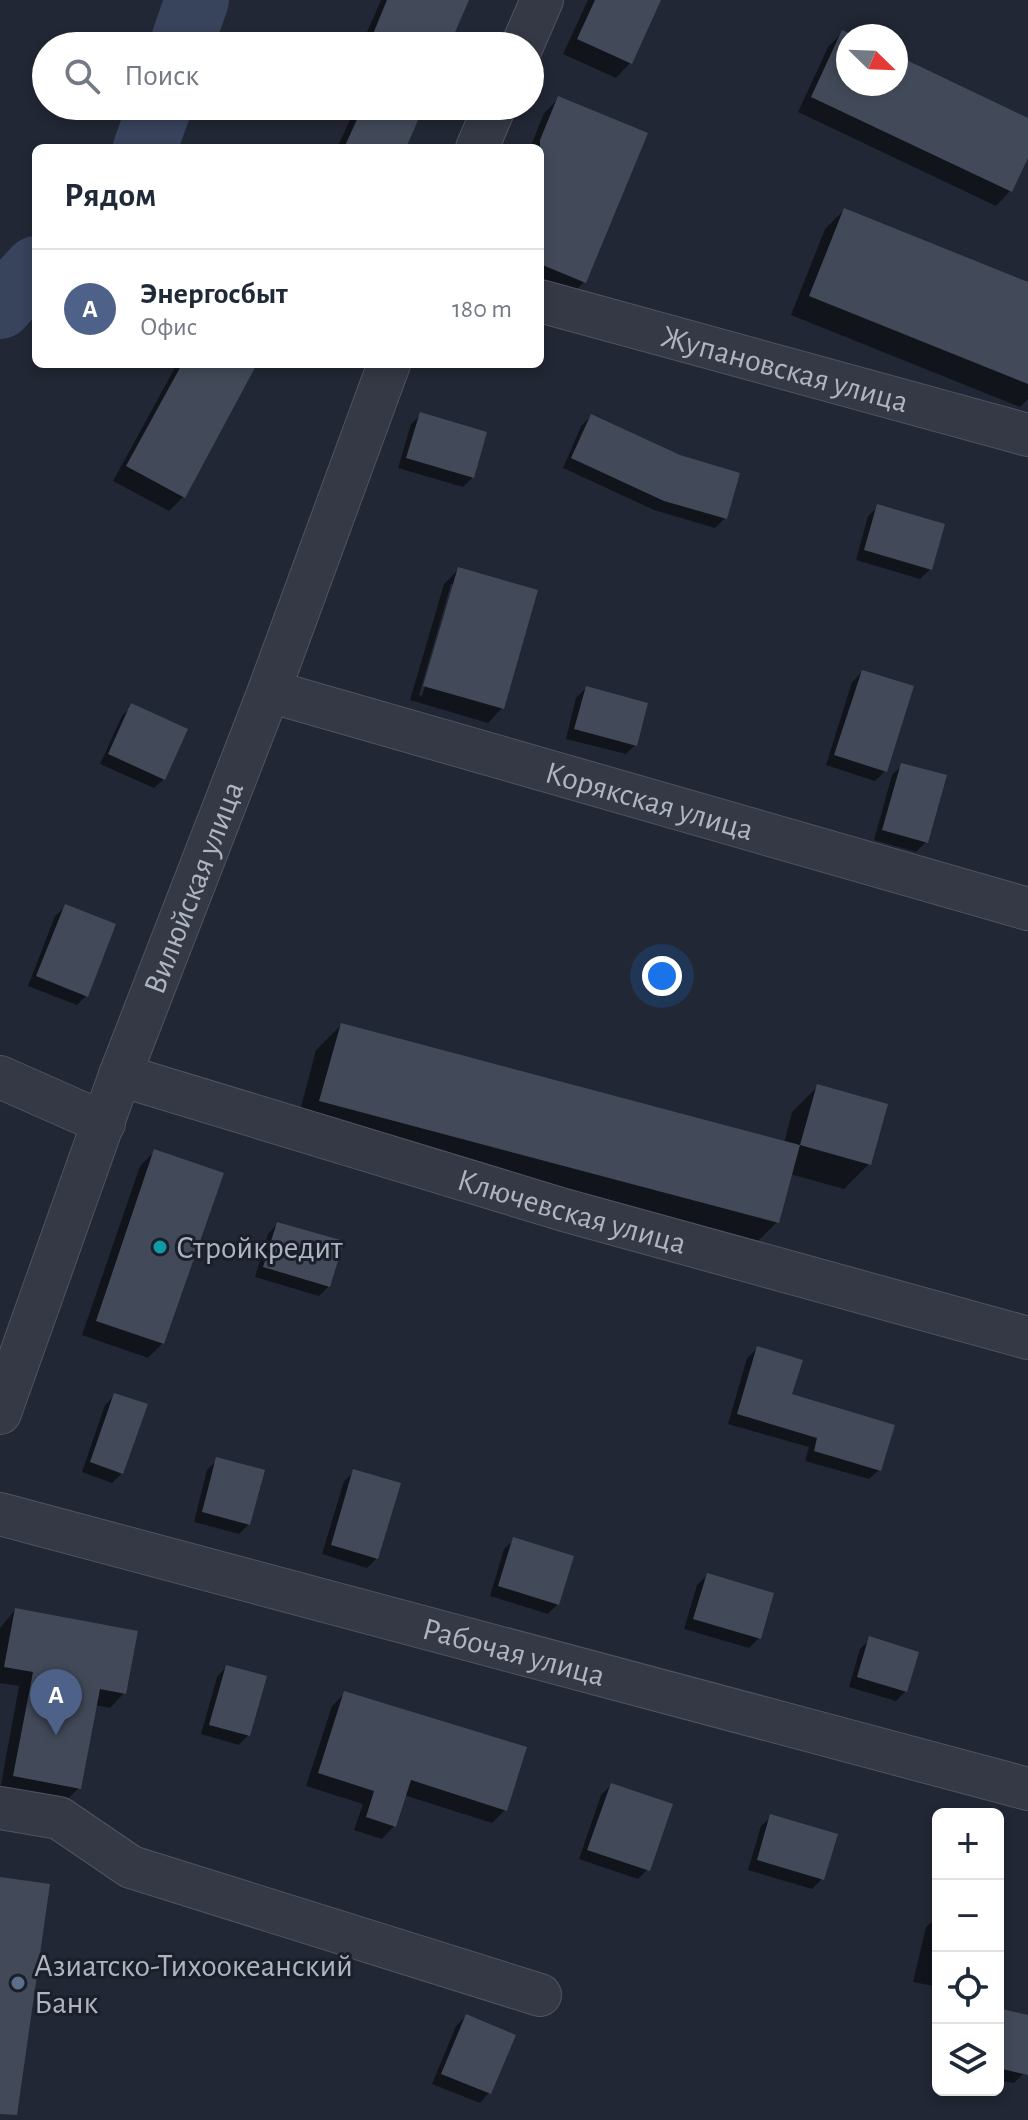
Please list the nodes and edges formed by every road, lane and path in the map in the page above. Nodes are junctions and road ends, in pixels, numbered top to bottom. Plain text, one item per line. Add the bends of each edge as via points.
1 (542, 0) edge
2 (528, 32) edge
3 (489, 120) edge
4 (479, 144) edge
5 (544, 302) edge
6 (388, 368) edge
7 (1028, 435) edge
8 (269, 691) junction
9 (1028, 909) edge
10 (120, 1075) junction
11 (0, 1077) edge
12 (104, 1123) junction
13 (1028, 1338) edge
14 (0, 1413) edge
15 (0, 1514) edge
16 (1028, 1789) edge
17 (0, 1808) edge
18 (540, 1995) dead end

1 - 2 street
3 - 4 street
5 - 7 street, Жупановская улица
6 - 8 street, Вилюйская улица
8 - 9 street, Корякская улица
8 - 10 street, Вилюйская улица
10 - 12 street, Вилюйская улица
10 - 13 street, Ключевская улица via 564,1210
11 - 12 street
12 - 14 street, Вилюйская улица
15 - 16 street, Рабочая улица
17 - 18 street via 59,1818 131,1867

